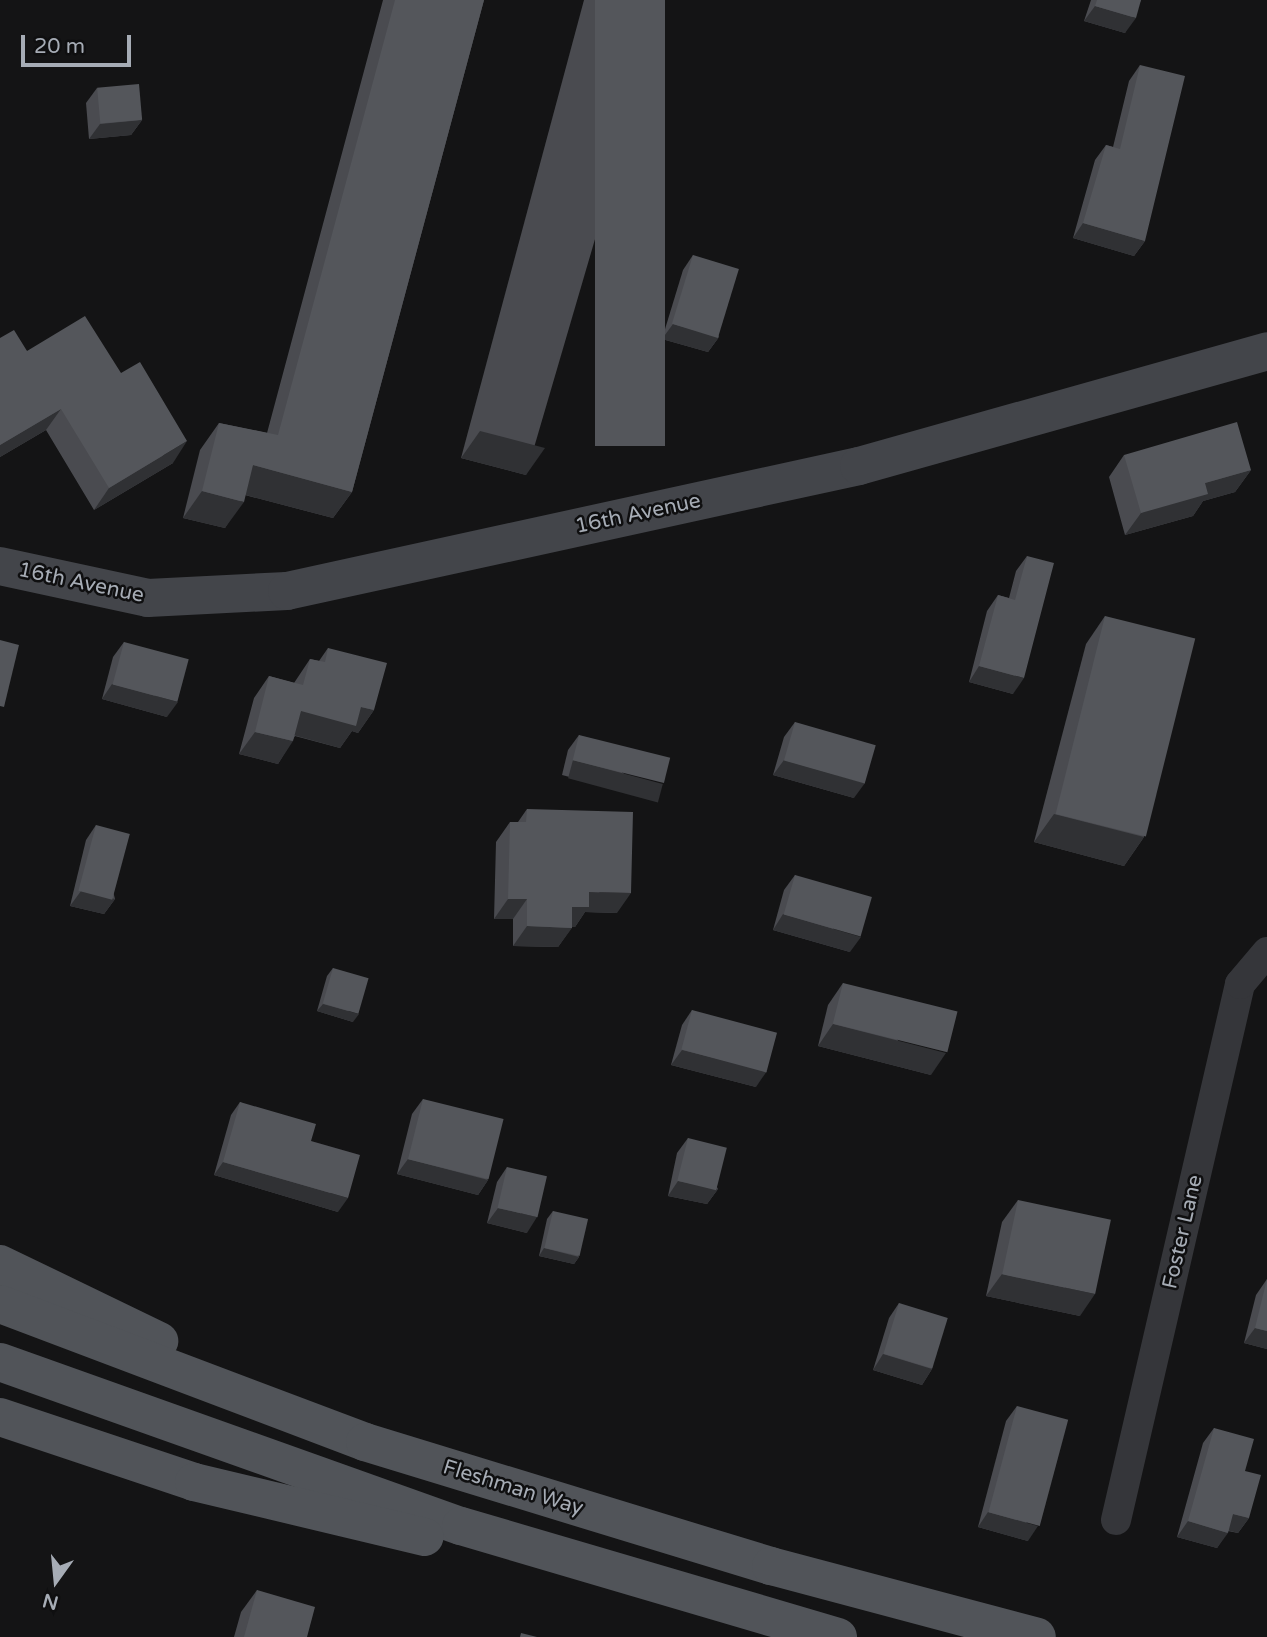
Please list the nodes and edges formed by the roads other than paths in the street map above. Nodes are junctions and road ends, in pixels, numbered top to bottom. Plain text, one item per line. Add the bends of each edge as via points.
1 (1267, 351) edge
2 (0, 566) edge
3 (1267, 952) edge
4 (0, 1264) edge
5 (0, 1304) edge
6 (0, 1362) edge
7 (0, 1417) edge
8 (365, 1442) junction
9 (1116, 1520) dead end
10 (726, 1607) junction
11 (838, 1637) edge
12 (1037, 1637) edge

1 - 2 street, 16th Avenue via 859,466 287,591 148,598
3 - 9 street, Foster Lane via 1240,984
4 - 8 main road
5 - 8 main road, Fleshman Way
6 - 10 main road via 449,1521
7 - 10 main road via 194,1482
8 - 12 main road, Fleshman Way via 771,1566
10 - 11 main road

